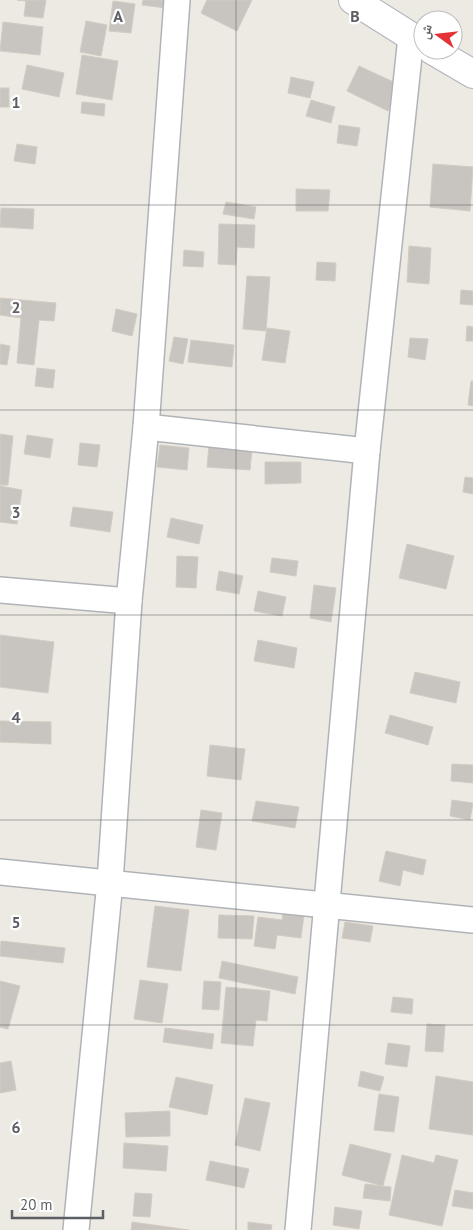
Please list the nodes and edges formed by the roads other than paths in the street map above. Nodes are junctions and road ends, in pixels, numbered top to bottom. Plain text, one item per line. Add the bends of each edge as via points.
1 (177, 0) edge
2 (354, 0) edge
3 (413, 38) edge
4 (420, 60) edge
5 (449, 60) edge
6 (473, 74) edge
7 (146, 427) junction
8 (367, 451) junction
9 (0, 590) edge
10 (129, 601) junction
11 (0, 872) edge
12 (110, 882) junction
13 (326, 906) junction
14 (473, 920) edge
15 (76, 1230) edge
16 (298, 1230) edge

1 - 7 street
2 - 3 street
4 - 8 street
5 - 6 street
7 - 8 street
7 - 10 street
8 - 13 street
9 - 10 street
10 - 12 street
11 - 12 street
12 - 13 street
12 - 15 street
13 - 14 street
13 - 16 street

